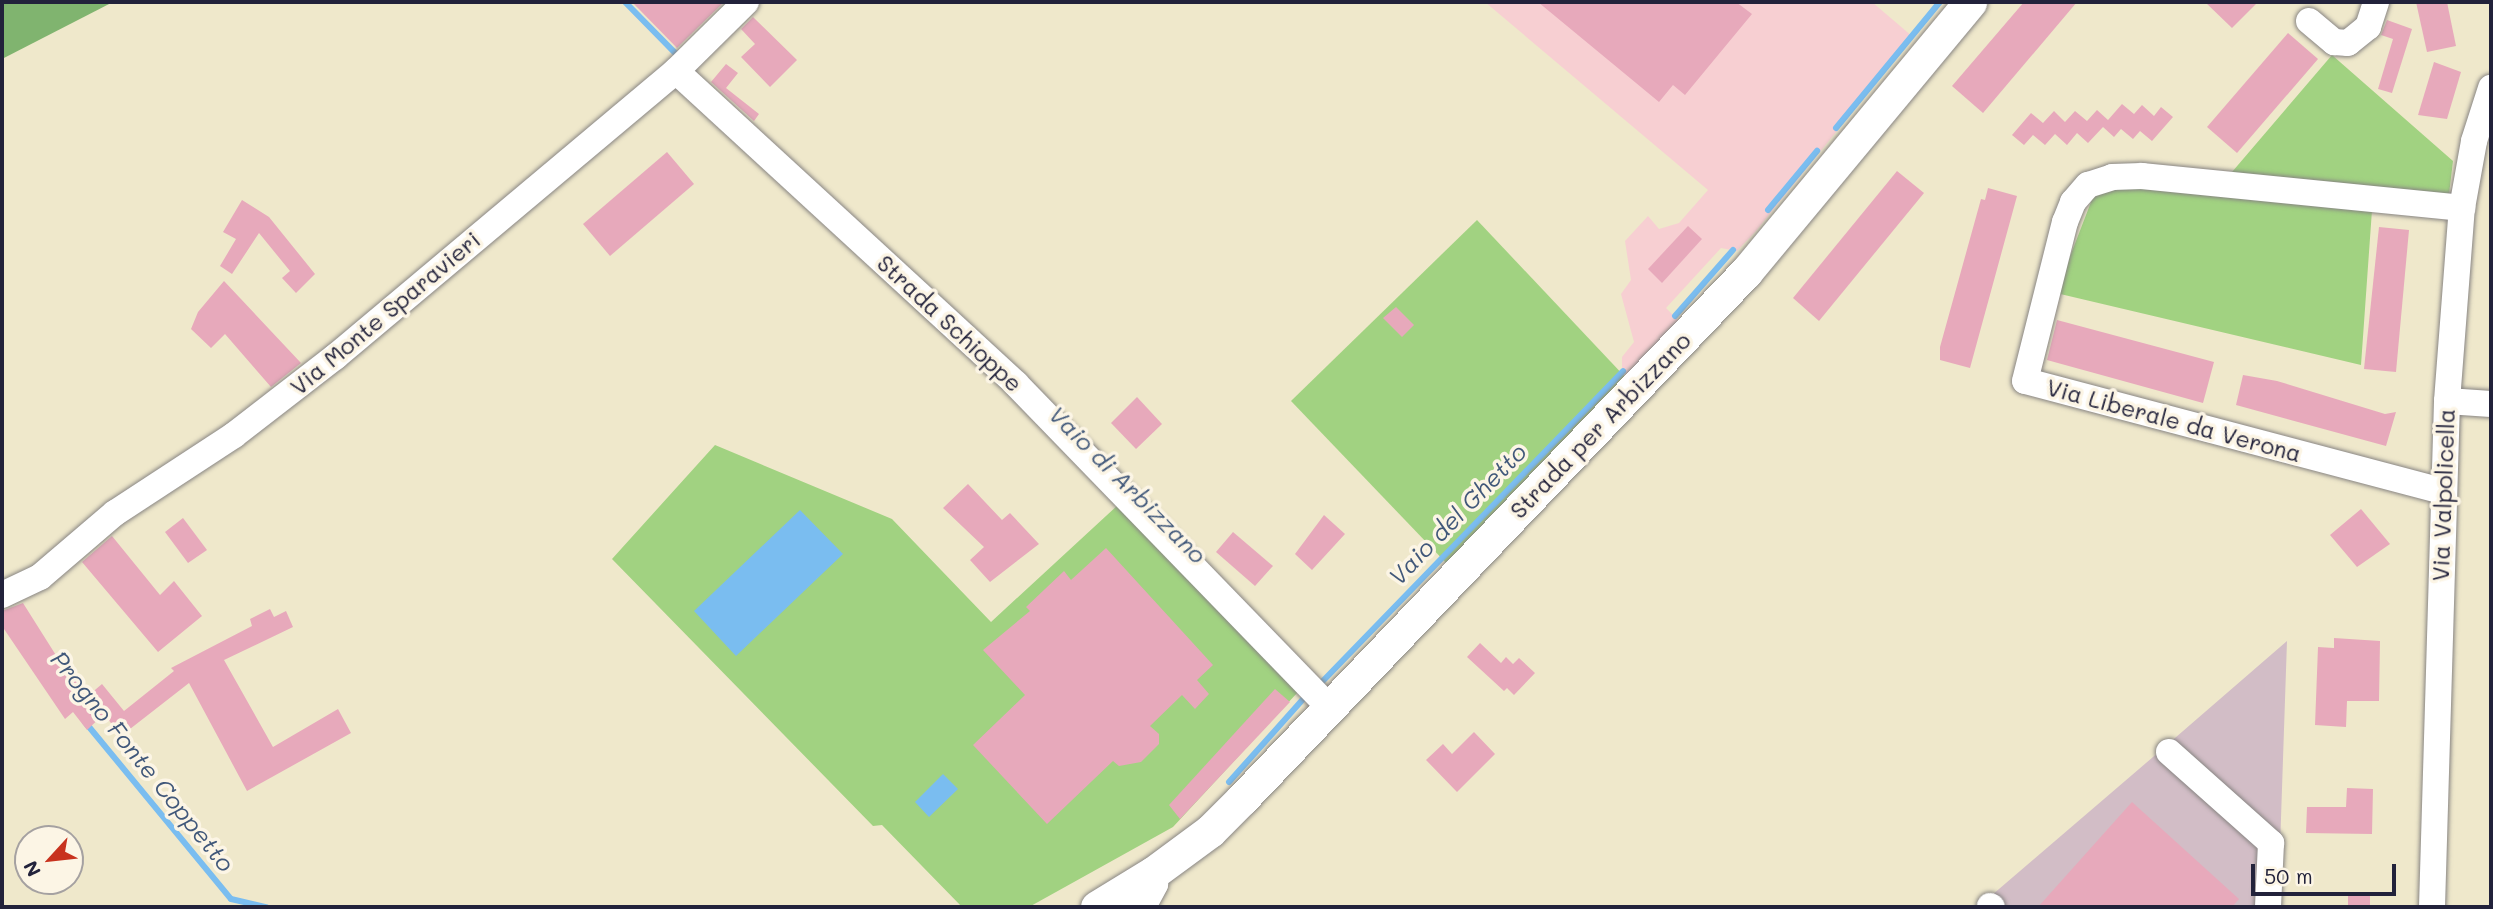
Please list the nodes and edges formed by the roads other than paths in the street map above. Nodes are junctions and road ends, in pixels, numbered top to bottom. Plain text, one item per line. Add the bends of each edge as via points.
1 (747, 2) edge
2 (1970, 2) edge
3 (2375, 2) edge
4 (2309, 21) dead end
5 (676, 71) junction
6 (2491, 88) edge
7 (2462, 208) junction
8 (2447, 401) junction
9 (2491, 404) edge
10 (2442, 491) junction
11 (2, 595) edge
12 (1329, 708) junction
13 (2169, 752) dead end
14 (1153, 873) junction
15 (1097, 907) edge
16 (1143, 907) edge
17 (2269, 907) edge
18 (2432, 907) edge

1 - 5 street, Via Monte Sparavieri
2 - 12 main road, Strada per Arbizzano via 1746,272
3 - 4 street via 2368,27 2348,43 2334,42
5 - 11 street, Via Monte Sparavieri via 335,357 234,435 115,513 40,577
5 - 12 street, Strada Schioppe via 1016,384
6 - 7 street, Via Valpolicella via 2474,141
7 - 8 street, Via Valpolicella
7 - 10 street, Via Liberale da Verona via 2143,176 2112,177 2088,185 2073,202 2065,222 2025,381
8 - 9 street
8 - 10 street, Via Valpolicella
10 - 18 street, Via Valpolicella
12 - 14 main road, Strada per Arbizzano via 1210,831
13 - 17 street via 2271,844
14 - 15 main road
14 - 16 street via 1155,884

